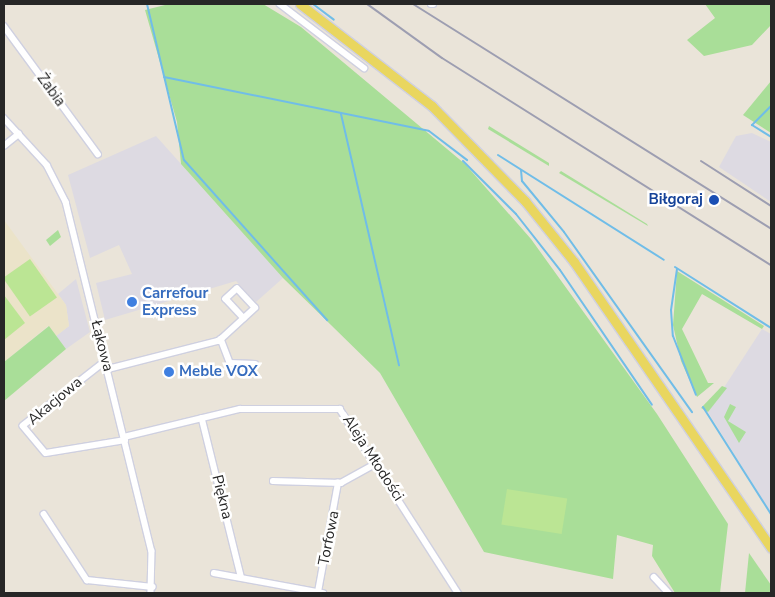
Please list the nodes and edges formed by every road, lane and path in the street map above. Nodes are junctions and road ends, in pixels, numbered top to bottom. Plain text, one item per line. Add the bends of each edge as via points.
1 (280, 4) edge
2 (300, 4) edge
3 (4, 26) edge
4 (364, 68) dead end
5 (4, 118) edge
6 (18, 134) junction
7 (4, 146) edge
8 (98, 154) dead end
9 (244, 318) junction
10 (221, 339) junction
11 (106, 361) junction
12 (255, 364) dead end
13 (108, 369) junction
14 (202, 418) junction
15 (125, 439) junction
16 (377, 463) junction
17 (273, 481) dead end
18 (338, 483) junction
19 (44, 514) dead end
20 (771, 548) edge
21 (214, 573) dead end
22 (241, 576) junction
23 (654, 577) dead end
24 (152, 590) edge
25 (321, 593) edge
26 (458, 593) edge
27 (669, 593) edge

1 - 4 street
2 - 20 main road via 432,106 522,196 593,288
3 - 8 street, Żabia
5 - 6 street, Łąkowa
6 - 7 street
6 - 11 street, Łąkowa via 47,166 66,202
9 - 9 street via 255,308 238,289 226,299
9 - 10 street
10 - 12 street via 230,363
10 - 13 street
11 - 13 street, Łąkowa
11 - 15 street, Akacjowa via 24,426 46,453
13 - 15 street, Łąkowa
14 - 15 street, Aleja Młodości
14 - 16 street, Aleja Młodości via 249,408 340,409
14 - 22 street, Piękna
15 - 24 street, Łąkowa via 154,558
16 - 18 street
16 - 26 street, Aleja Młodości
17 - 18 street
18 - 25 street, Torfowa
19 - 24 street via 86,580
21 - 22 street
22 - 25 street
23 - 27 street

